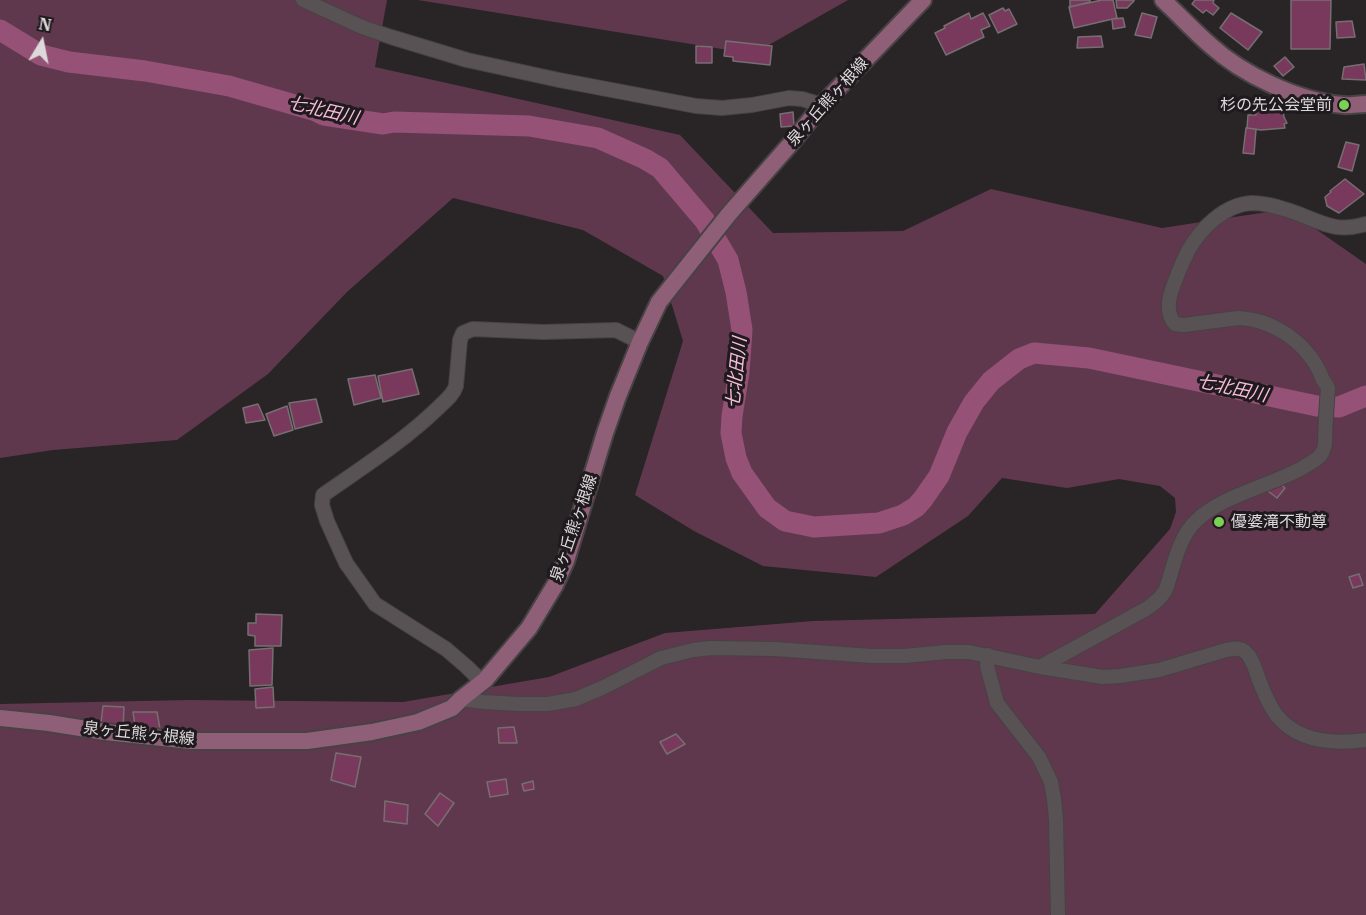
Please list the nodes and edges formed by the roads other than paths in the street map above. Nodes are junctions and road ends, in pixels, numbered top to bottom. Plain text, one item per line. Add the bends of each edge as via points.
1 (303, 0) edge
2 (923, 0) edge
3 (1163, 0) edge
4 (1366, 104) edge
5 (822, 105) junction
6 (1366, 224) edge
7 (640, 342) junction
8 (987, 655) junction
9 (1040, 667) junction
10 (482, 682) junction
11 (461, 699) junction
12 (0, 718) edge
13 (1366, 740) edge
14 (1058, 915) edge

1 - 5 street via 391,37 467,60 559,80 705,107 752,105 789,98
2 - 5 main road, 泉ヶ丘熊ヶ根線
3 - 4 main road via 1210,46 1258,78 1320,101
5 - 7 main road, 泉ヶ丘熊ヶ根線 via 659,302
6 - 9 street via 1347,229 1282,208 1252,203 1224,213 1194,242 1170,296 1169,314 1175,324 1238,318 1259,321 1292,338 1307,353 1328,388 1323,453 1294,473 1204,514 1189,529 1164,594 1158,600
7 - 10 main road, 泉ヶ丘熊ヶ根線 via 555,585 529,628
7 - 10 street via 616,330 473,329 464,333 454,393 393,446 323,495 327,521 346,563 375,604 446,649
8 - 9 street
8 - 11 street via 956,651 872,656 775,649 702,649 661,658 576,699 548,704
8 - 14 street via 997,703 1039,757 1051,783 1056,819
9 - 13 street via 1093,676 1120,676 1242,649 1250,657 1273,710 1287,725 1314,739
10 - 11 main road, 泉ヶ丘熊ヶ根線
11 - 12 main road, 泉ヶ丘熊ヶ根線 via 452,708 418,722 307,741 191,741

